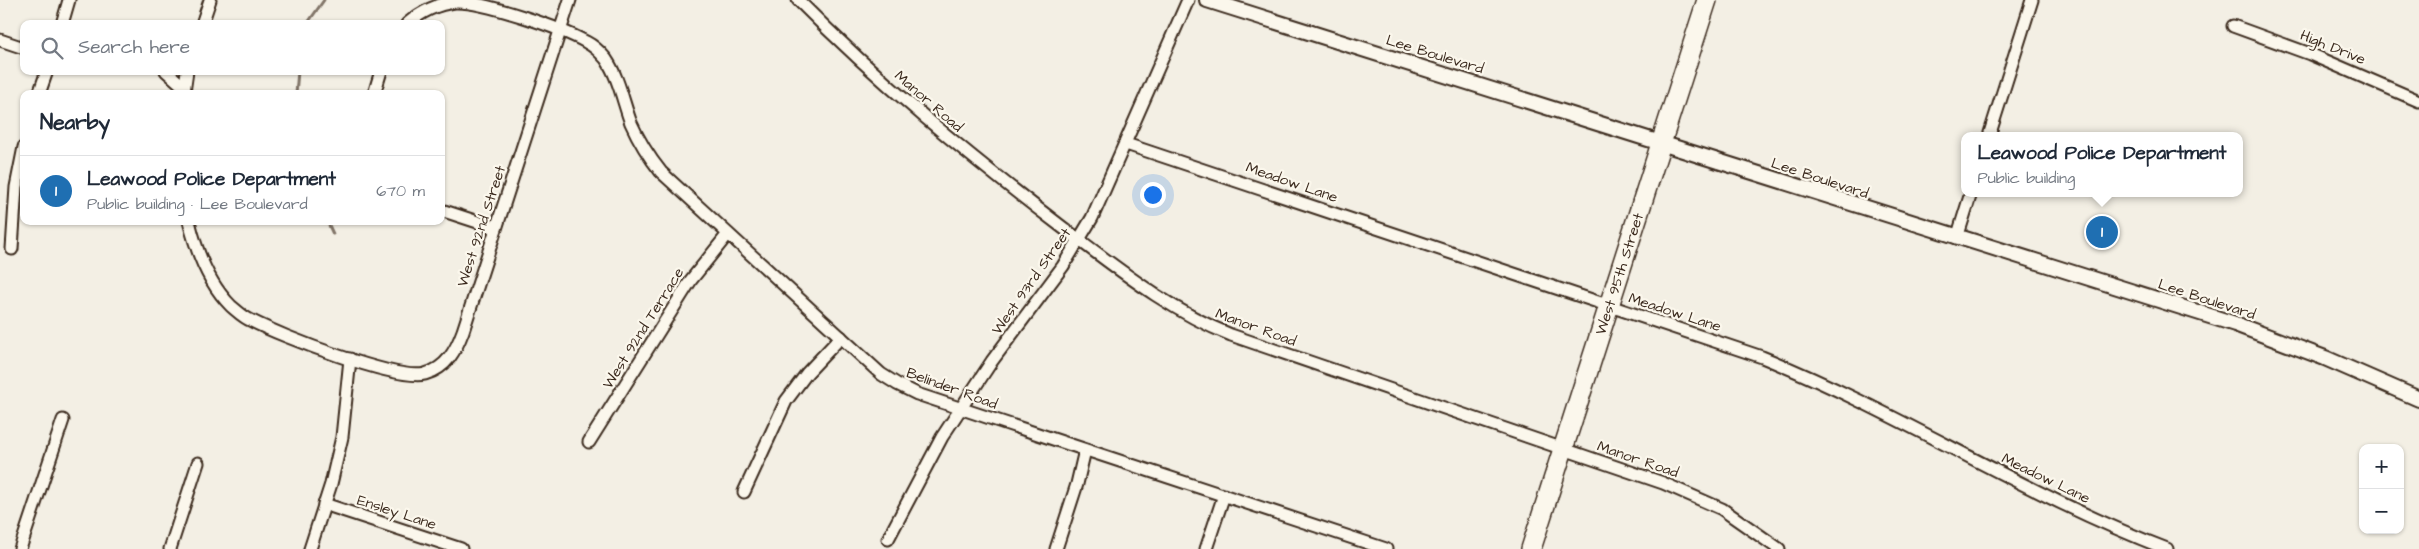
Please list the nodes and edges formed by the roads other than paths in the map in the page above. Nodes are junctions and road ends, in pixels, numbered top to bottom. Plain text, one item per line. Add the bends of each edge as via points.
1 (70, 0) edge
2 (210, 0) edge
3 (570, 0) edge
4 (798, 0) edge
5 (1188, 0) edge
6 (1208, 0) edge
7 (1707, 0) edge
8 (2032, 0) edge
9 (63, 20) edge
10 (203, 20) edge
11 (413, 20) edge
12 (2233, 26) dead end
13 (560, 31) junction
14 (0, 40) edge
15 (20, 47) edge
16 (46, 75) edge
17 (170, 75) edge
18 (186, 75) edge
19 (380, 75) edge
20 (40, 90) edge
21 (184, 90) edge
22 (375, 90) edge
23 (2419, 101) edge
24 (1990, 132) edge
25 (1126, 144) junction
26 (1661, 144) junction
27 (20, 167) edge
28 (1970, 197) edge
29 (445, 211) edge
30 (190, 225) edge
31 (496, 228) junction
32 (728, 234) junction
33 (1957, 238) junction
34 (1079, 239) junction
35 (12, 250) dead end
36 (1609, 306) junction
37 (841, 337) junction
38 (350, 359) junction
39 (2419, 399) edge
40 (960, 409) junction
41 (63, 420) dead end
42 (589, 442) dead end
43 (1564, 449) junction
44 (1085, 450) junction
45 (198, 463) dead end
46 (744, 492) dead end
47 (1224, 495) junction
48 (324, 504) junction
49 (888, 539) dead end
50 (1357, 544) edge
51 (20, 549) edge
52 (170, 549) edge
53 (310, 549) edge
54 (461, 549) edge
55 (1056, 549) edge
56 (1206, 549) edge
57 (1386, 549) edge
58 (1531, 549) edge
59 (1779, 549) edge
60 (2167, 549) edge

1 - 9 street
2 - 10 street
3 - 13 street, West 92nd Street
4 - 34 street, Manor Road via 930,123
5 - 25 street, West 93rd Street
6 - 26 street, Lee Boulevard
7 - 26 main road, West 95th Street
8 - 24 street
11 - 13 street, Belinder Road via 446,3 469,3
12 - 23 street, High Drive via 2310,54
13 - 31 street, West 92nd Street
13 - 32 street, Belinder Road via 587,42 605,58 648,156
14 - 15 street
16 - 20 street
17 - 21 street
18 - 21 street
19 - 22 street
25 - 34 street, West 93rd Street
25 - 36 street, Meadow Lane
26 - 33 street, Lee Boulevard
26 - 36 main road, West 95th Street
27 - 35 street
28 - 33 street
29 - 31 street
30 - 38 street, West 92nd Street via 209,276 230,306 251,321
31 - 38 street, West 92nd Street via 458,344 444,364 423,374 411,375
32 - 37 street, Belinder Road
32 - 42 street, West 92nd Terrace via 690,280
33 - 39 street, Lee Boulevard via 2235,324
34 - 40 street, West 93rd Street
34 - 43 street, Manor Road via 1148,291 1203,324
36 - 43 main road, West 95th Street
36 - 60 street, Meadow Lane via 1701,335 1840,390 2076,510
37 - 40 street, Belinder Road via 897,384
37 - 46 street via 802,378 786,401
38 - 48 street via 342,437
40 - 44 street, Belinder Road
40 - 49 street, West 93rd Street
41 - 51 street
43 - 58 main road, West 95th Street
43 - 59 street, Manor Road via 1696,496 1722,509
44 - 47 street, Belinder Road
44 - 55 street
45 - 52 street
47 - 50 street, Belinder Road
47 - 56 street
48 - 53 street
48 - 54 street, Ensley Lane
50 - 57 street, Belinder Road

